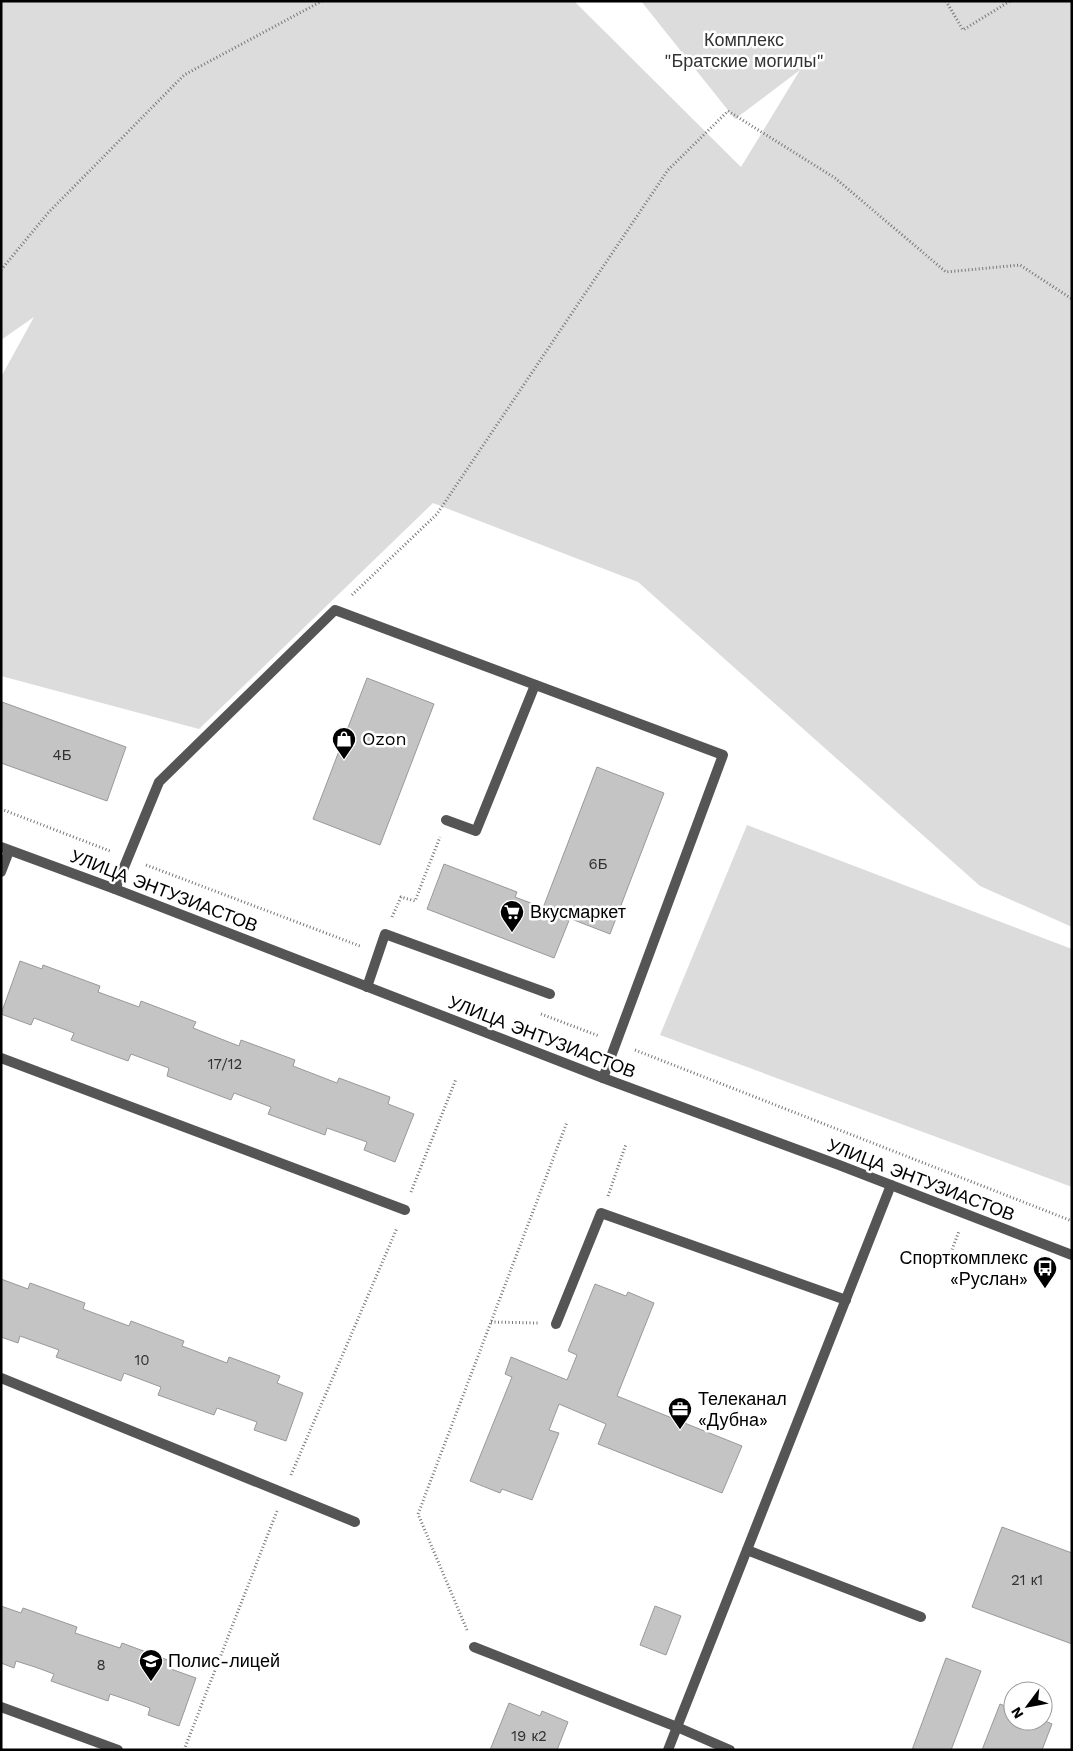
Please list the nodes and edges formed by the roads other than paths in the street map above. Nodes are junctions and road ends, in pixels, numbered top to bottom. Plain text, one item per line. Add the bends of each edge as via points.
1 (535, 685) junction
2 (446, 820) road end
3 (5, 849) edge
4 (1, 872) edge
5 (115, 889) junction
6 (366, 987) junction
7 (550, 994) dead end
8 (1, 1058) edge
9 (603, 1078) junction
10 (891, 1185) junction
11 (405, 1210) road end
12 (1072, 1255) edge
13 (846, 1300) junction
14 (556, 1324) road end
15 (1, 1378) edge
16 (355, 1522) dead end
17 (747, 1550) junction
18 (921, 1616) dead end
19 (474, 1647) road end
20 (1, 1707) edge
21 (677, 1727) junction
22 (118, 1750) edge
23 (668, 1750) edge
24 (730, 1750) edge

1 - 2 street via 476,832
1 - 5 street via 335,610 159,782
1 - 9 street via 723,755
3 - 4 street
3 - 5 street, УЛИЦА ЭНТУЗИАСТОВ
5 - 6 street, УЛИЦА ЭНТУЗИАСТОВ
6 - 7 street via 385,934
6 - 9 street, УЛИЦА ЭНТУЗИАСТОВ
8 - 11 street
9 - 10 street, УЛИЦА ЭНТУЗИАСТОВ
10 - 12 street, УЛИЦА ЭНТУЗИАСТОВ
10 - 13 street
13 - 14 street via 602,1213
13 - 17 street
15 - 16 street
17 - 18 street
17 - 21 street
19 - 21 street
20 - 22 street
21 - 23 street
21 - 24 street

